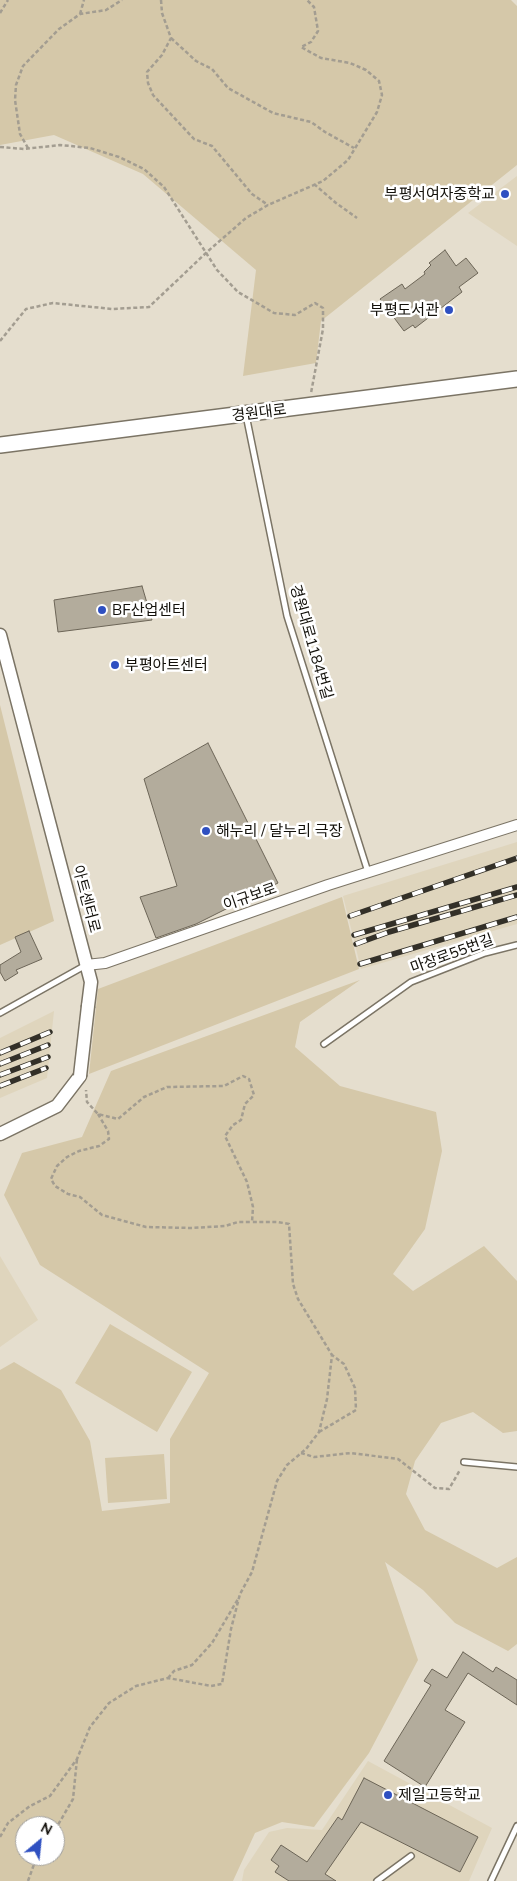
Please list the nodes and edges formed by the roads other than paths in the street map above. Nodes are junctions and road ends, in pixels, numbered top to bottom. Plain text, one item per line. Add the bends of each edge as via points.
1 (517, 380) edge
2 (246, 414) junction
3 (0, 445) edge
4 (0, 635) edge
5 (517, 825) edge
6 (368, 872) junction
7 (517, 945) edge
8 (86, 964) junction
9 (0, 1013) edge
10 (324, 1044) dead end
11 (0, 1134) edge
12 (464, 1462) road end
13 (517, 1468) edge
14 (517, 1826) edge
15 (411, 1856) dead end
16 (377, 1881) edge
17 (491, 1881) edge

1 - 2 main road, 경원대로
2 - 3 main road, 경원대로
2 - 6 lane, 경원대로1184번길 via 287,616
4 - 8 street, 아트센터로
5 - 6 street, 이규보로
6 - 8 street, 이규보로 via 104,963
7 - 10 lane, 마장로55번길 via 485,953 411,982
8 - 9 lane, 이규보로
8 - 11 street, 아트센터로, bridge via 91,982 83,1080 57,1106
12 - 13 lane
14 - 17 lane
15 - 16 lane

